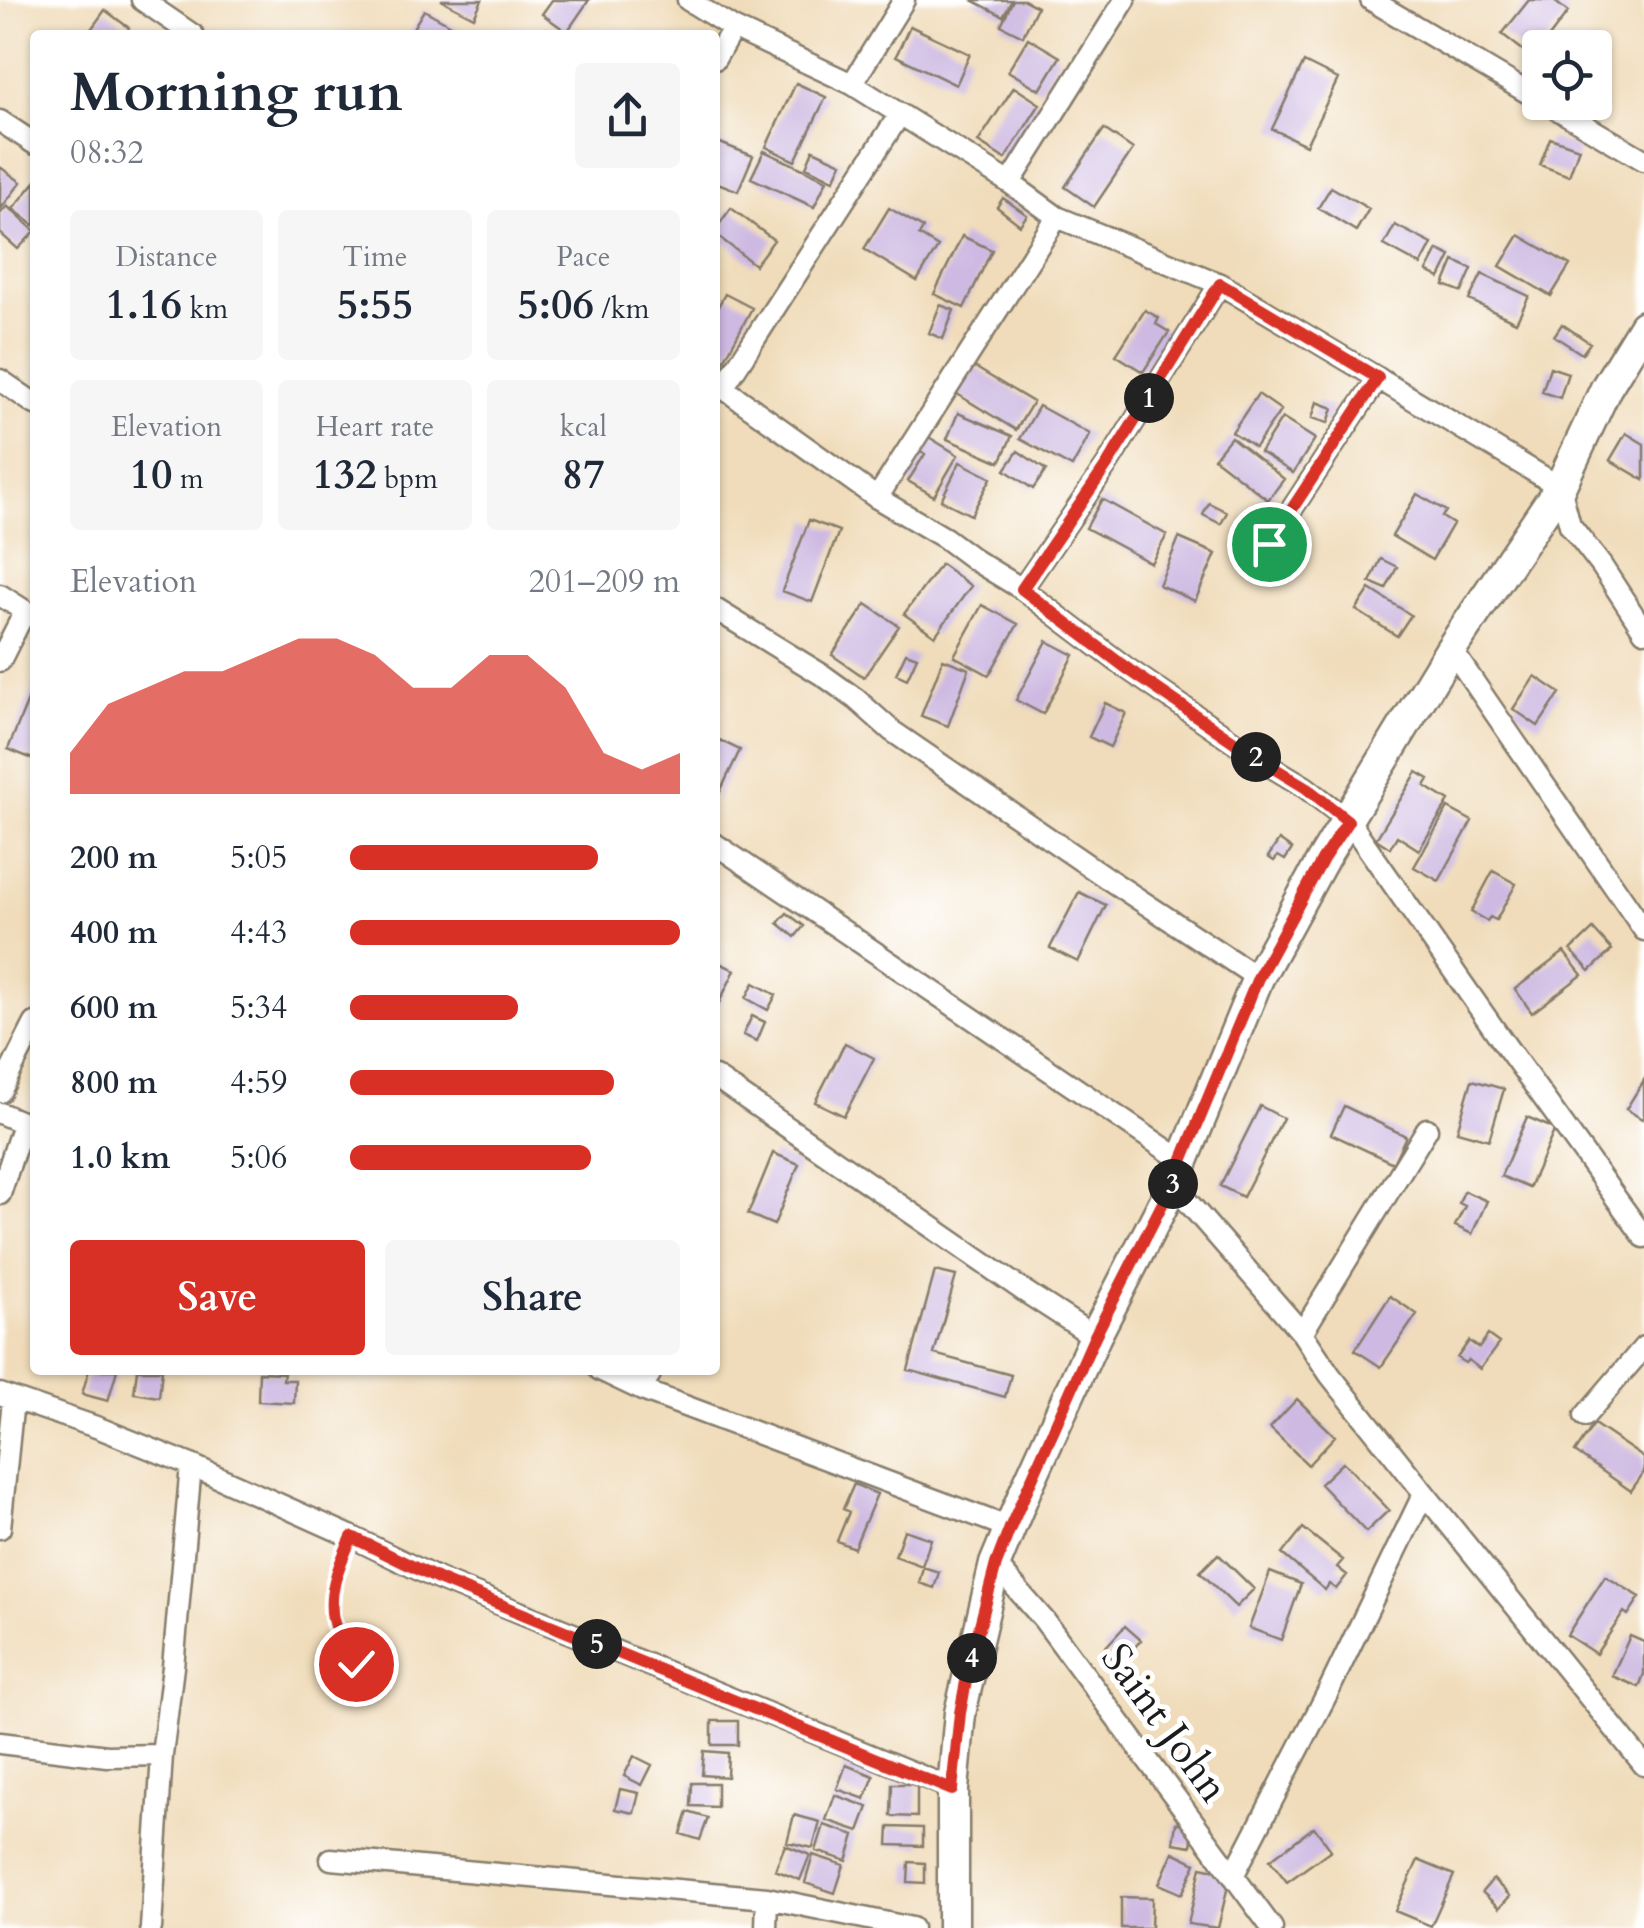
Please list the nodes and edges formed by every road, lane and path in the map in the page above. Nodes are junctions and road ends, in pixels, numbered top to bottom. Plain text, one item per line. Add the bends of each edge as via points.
1 (142, 0) edge
2 (688, 0) edge
3 (904, 0) edge
4 (1125, 0) edge
5 (1370, 0) edge
6 (734, 28) junction
7 (186, 30) edge
8 (720, 50) edge
9 (852, 84) junction
10 (1522, 89) edge
11 (900, 114) junction
12 (1575, 120) edge
13 (0, 121) edge
14 (30, 141) edge
15 (1644, 160) edge
16 (1010, 183) junction
17 (1057, 217) junction
18 (1220, 284) junction
19 (1644, 326) edge
20 (1378, 378) junction
21 (0, 380) edge
22 (720, 384) edge
23 (720, 386) edge
24 (30, 401) edge
25 (1560, 487) junction
26 (877, 498) junction
27 (1269, 544) dead end
28 (1022, 589) junction
29 (0, 595) edge
30 (720, 613) edge
31 (30, 614) edge
32 (1644, 631) edge
33 (1451, 650) junction
34 (0, 660) edge
35 (1348, 821) junction
36 (720, 848) edge
37 (1644, 930) edge
38 (1258, 978) junction
39 (30, 1033) edge
40 (720, 1080) edge
41 (0, 1092) edge
42 (0, 1113) edge
43 (29, 1126) edge
44 (1427, 1129) dead end
45 (1178, 1173) junction
46 (0, 1194) edge
47 (1644, 1236) edge
48 (1302, 1333) junction
49 (1095, 1336) junction
50 (1644, 1347) edge
51 (610, 1375) edge
52 (650, 1375) edge
53 (642, 1390) junction
54 (7, 1397) edge
55 (1585, 1416) dead end
56 (190, 1465) junction
57 (1424, 1493) junction
58 (0, 1528) edge
59 (1010, 1528) junction
60 (352, 1537) junction
61 (996, 1564) junction
62 (382, 1679) dead end
63 (0, 1743) edge
64 (162, 1755) junction
65 (1644, 1765) edge
66 (952, 1790) junction
67 (331, 1859) dead end
68 (1233, 1876) junction
69 (767, 1898) junction
70 (151, 1928) edge
71 (766, 1928) edge
72 (912, 1928) edge
73 (953, 1928) edge
74 (1272, 1928) edge

1 - 7 street
2 - 6 street
3 - 9 street
4 - 16 street
5 - 10 street
6 - 8 street
6 - 9 street
9 - 11 street
11 - 16 street
11 - 22 street
12 - 15 street
13 - 14 street
16 - 17 street
17 - 18 street
17 - 26 street
18 - 20 street
18 - 28 street
19 - 25 street via 1606,388
20 - 25 street
20 - 27 street
21 - 24 street
23 - 26 street
25 - 32 street via 1570,526
25 - 33 street
26 - 28 street
28 - 35 street
29 - 31 street
30 - 38 street via 824,676 892,731
31 - 34 street
33 - 35 street
33 - 37 street
35 - 38 street
35 - 47 street
36 - 45 street
38 - 45 street
39 - 41 street
40 - 49 street
42 - 43 street
43 - 46 street
44 - 48 street
45 - 48 street
45 - 49 street
48 - 57 street
49 - 59 street
50 - 55 street
51 - 53 street
52 - 53 street
53 - 59 street
54 - 56 street
54 - 58 street
56 - 60 street
56 - 64 street
57 - 65 street
57 - 68 street
59 - 61 street
60 - 62 lane via 332,1592 334,1626 356,1664
60 - 66 street via 438,1579
61 - 66 street via 960,1713
61 - 68 street, Saint John
63 - 64 street via 107,1756
64 - 70 street
66 - 73 street
67 - 69 street
68 - 74 street, Saint John
69 - 71 street
69 - 72 street

